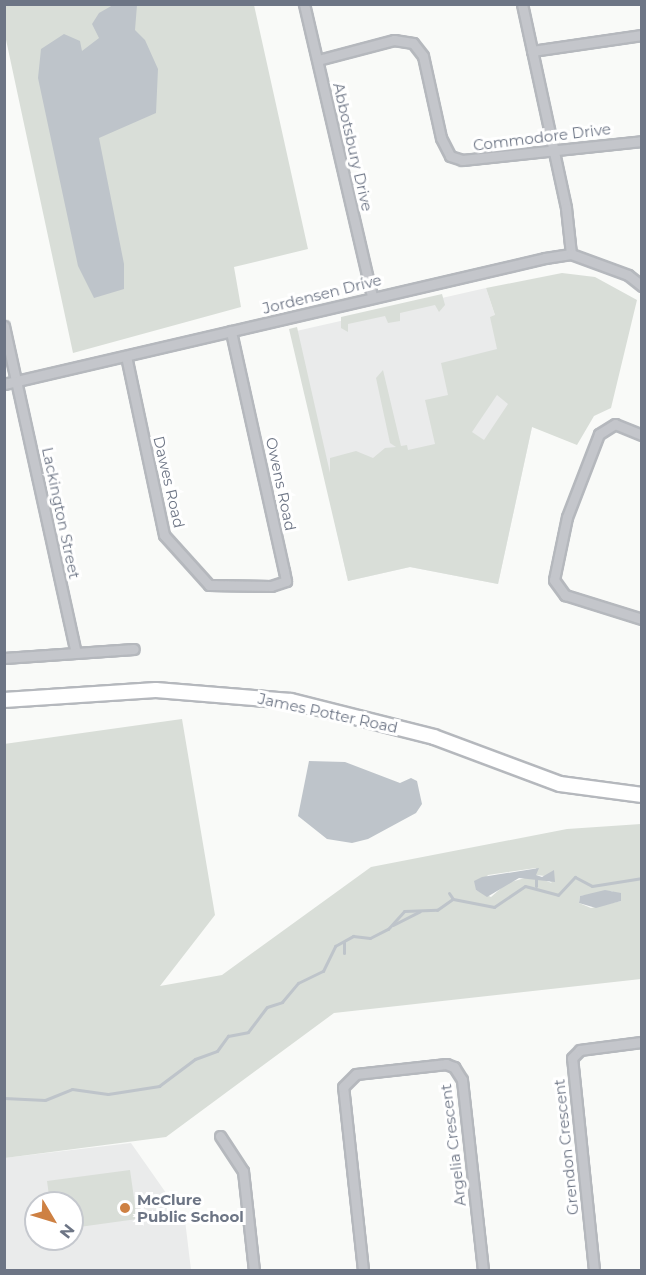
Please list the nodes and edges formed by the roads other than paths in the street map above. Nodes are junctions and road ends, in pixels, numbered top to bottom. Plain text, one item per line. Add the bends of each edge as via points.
1 (304, 4) edge
2 (522, 4) edge
3 (642, 35) edge
4 (532, 51) junction
5 (318, 60) junction
6 (642, 141) edge
7 (554, 149) junction
8 (571, 254) junction
9 (642, 286) edge
10 (372, 297) junction
11 (4, 326) edge
12 (231, 331) junction
13 (126, 357) junction
14 (17, 382) junction
15 (4, 384) edge
16 (642, 435) edge
17 (223, 587) joint
18 (642, 619) edge
19 (134, 649) dead end
20 (75, 650) junction
21 (4, 658) edge
22 (4, 700) edge
23 (642, 795) edge
24 (642, 1042) edge
25 (220, 1136) dead end
26 (254, 1270) edge
27 (363, 1270) edge
28 (483, 1270) edge
29 (594, 1270) edge

1 - 5 street, Abbotsbury Drive
2 - 4 street
3 - 4 street
4 - 7 street
5 - 7 street, Commodore Drive via 394,40 413,43 423,56 441,138 450,156 482,160
5 - 10 street, Abbotsbury Drive
6 - 7 street, Commodore Drive
7 - 8 street
8 - 9 street via 628,276
8 - 10 street, Jordensen Drive
10 - 12 street, Jordensen Drive
11 - 14 street, Lackington Street
12 - 13 street, Jordensen Drive
12 - 17 street, Owens Road via 286,581 271,586
13 - 14 street, Jordensen Drive
13 - 17 street, Dawes Road via 164,535 209,585
14 - 15 street, Jordensen Drive
14 - 20 street, Lackington Street
16 - 18 street via 615,424 599,434 567,517 555,580 565,595
19 - 20 street
20 - 21 street
22 - 23 main road, James Potter Road via 156,690 291,701 434,737 560,784
24 - 29 street, Grendon Crescent via 580,1050 572,1058
25 - 26 street via 243,1171
27 - 28 street, Argelia Crescent via 343,1088 356,1074 446,1065 454,1067 462,1080

